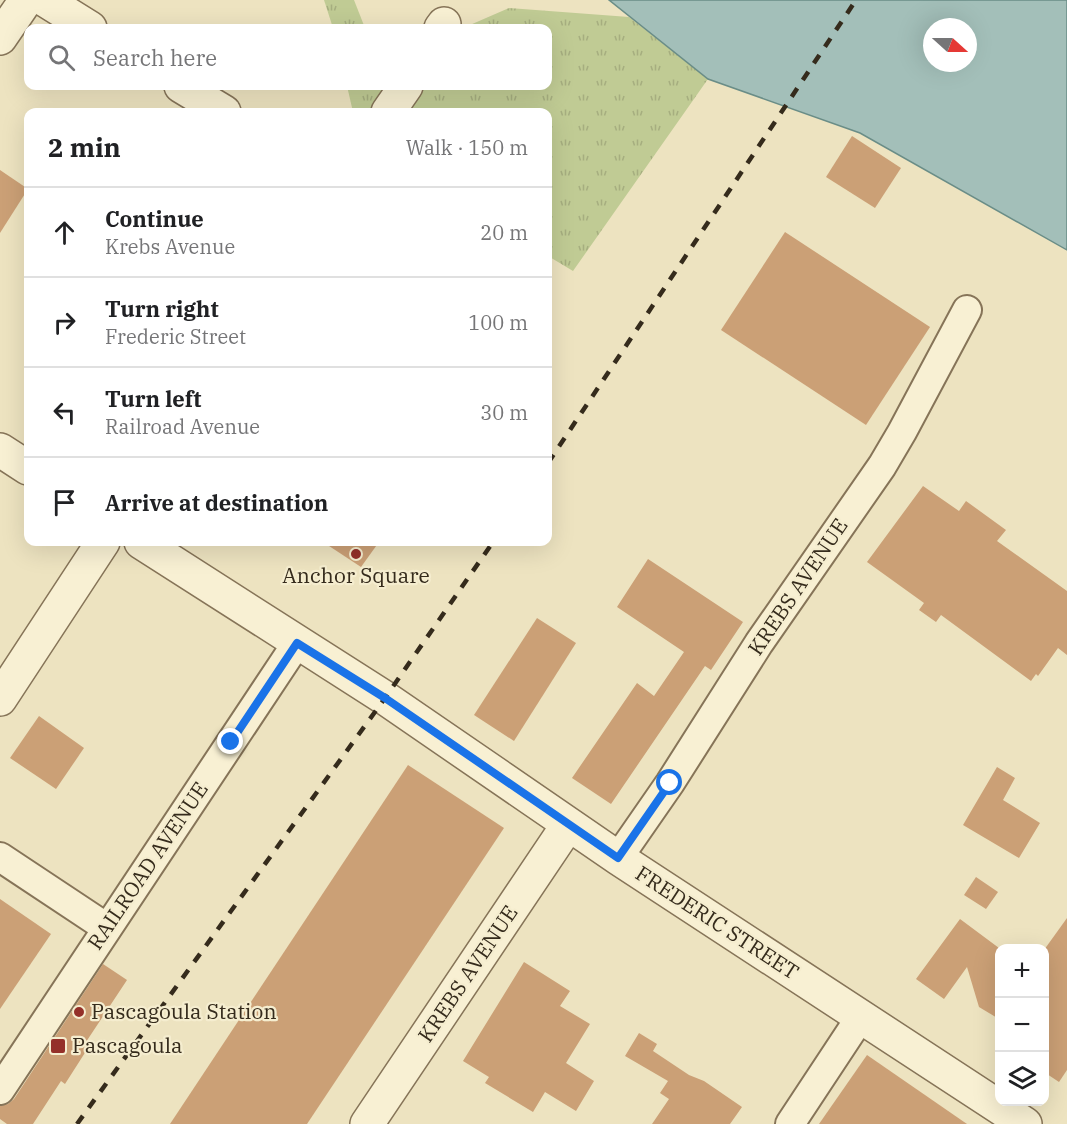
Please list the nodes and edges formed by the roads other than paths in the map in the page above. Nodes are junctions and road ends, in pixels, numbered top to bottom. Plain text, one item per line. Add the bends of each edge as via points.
1 (26, 0) edge
2 (45, 0) edge
3 (84, 24) edge
4 (0, 38) edge
5 (188, 90) edge
6 (403, 90) edge
7 (217, 108) edge
8 (391, 108) edge
9 (967, 310) dead end
10 (0, 450) edge
11 (24, 465) edge
12 (100, 546) edge
13 (147, 546) edge
14 (297, 643) junction
15 (0, 699) edge
16 (568, 825) junction
17 (0, 857) edge
18 (618, 858) junction
19 (107, 928) junction
20 (861, 1018) junction
21 (0, 1090) edge
22 (368, 1124) edge
23 (790, 1124) edge
24 (1025, 1124) edge

1 - 4 street
2 - 3 street
5 - 7 street
6 - 8 street
9 - 18 street, KREBS AVENUE via 882,466 759,643
10 - 11 street
12 - 15 street
13 - 14 street, FREDERIC STREET
14 - 16 street, FREDERIC STREET via 385,698
14 - 19 street, RAILROAD AVENUE
16 - 18 street, FREDERIC STREET
16 - 22 street, KREBS AVENUE
17 - 19 street
18 - 20 street, FREDERIC STREET
19 - 21 street, RAILROAD AVENUE
20 - 23 street
20 - 24 street, FREDERIC STREET

